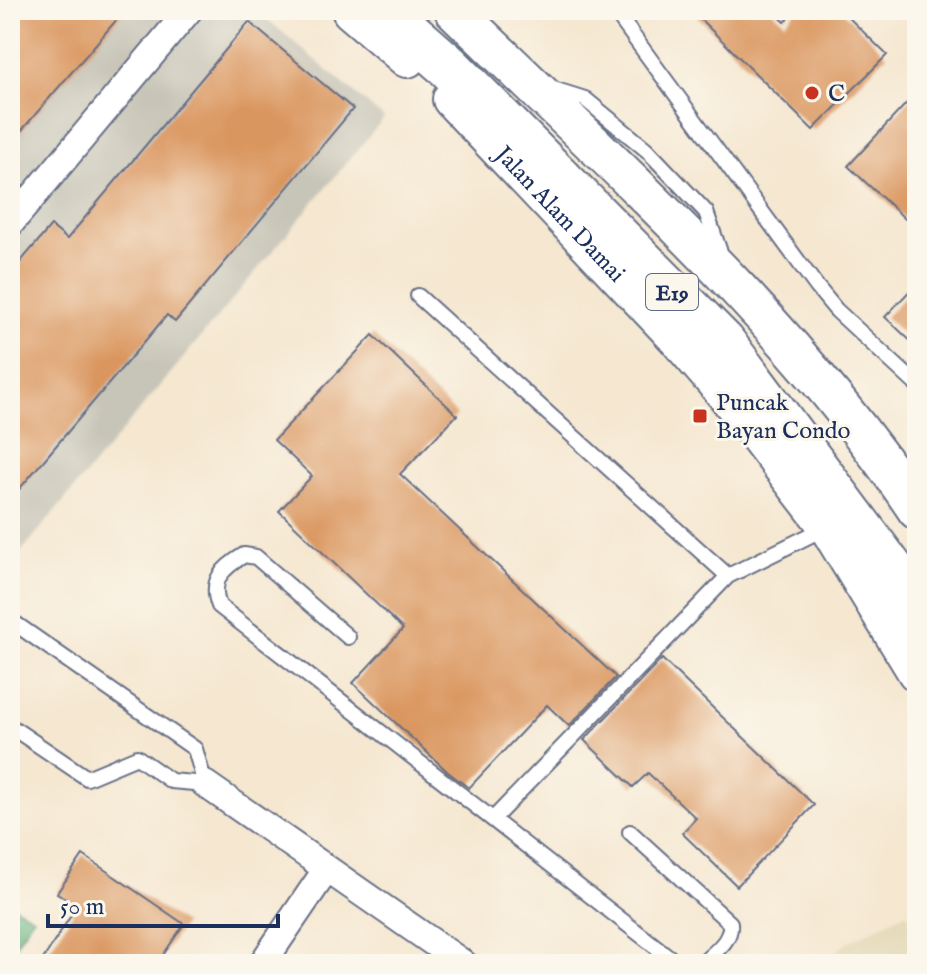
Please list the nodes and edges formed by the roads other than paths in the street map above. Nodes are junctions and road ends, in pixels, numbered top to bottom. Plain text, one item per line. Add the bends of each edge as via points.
1 (189, 10) edge
2 (351, 10) edge
3 (384, 10) edge
4 (403, 10) edge
5 (454, 10) edge
6 (614, 10) edge
7 (10, 224) edge
8 (418, 296) dead end
9 (917, 385) edge
10 (917, 510) edge
11 (828, 526) junction
12 (728, 576) junction
13 (917, 594) edge
14 (917, 613) edge
15 (10, 620) edge
16 (348, 637) dead end
17 (917, 672) edge
18 (10, 726) edge
19 (205, 784) junction
20 (494, 818) junction
21 (630, 832) dead end
22 (326, 870) junction
23 (262, 964) edge
24 (464, 964) edge
25 (678, 964) edge
26 (702, 964) edge

1 - 7 street
2 - 11 main road, Jalan Alam Damai via 436,83 675,335
3 - 14 highway, E19 via 449,67 723,343 892,570
4 - 13 highway, E19 via 459,60 729,337
5 - 10 main road via 729,279 823,383
6 - 9 lane via 817,287
8 - 12 lane
11 - 12 lane
11 - 17 main road, Jalan Alam Damai
12 - 20 lane
15 - 19 lane via 195,749
16 - 20 lane via 256,557 244,555 232,562 215,582 219,606
18 - 19 lane via 87,778 137,757 171,781
19 - 22 street
20 - 25 lane
21 - 26 lane via 730,923 727,939
22 - 23 street
22 - 24 street

